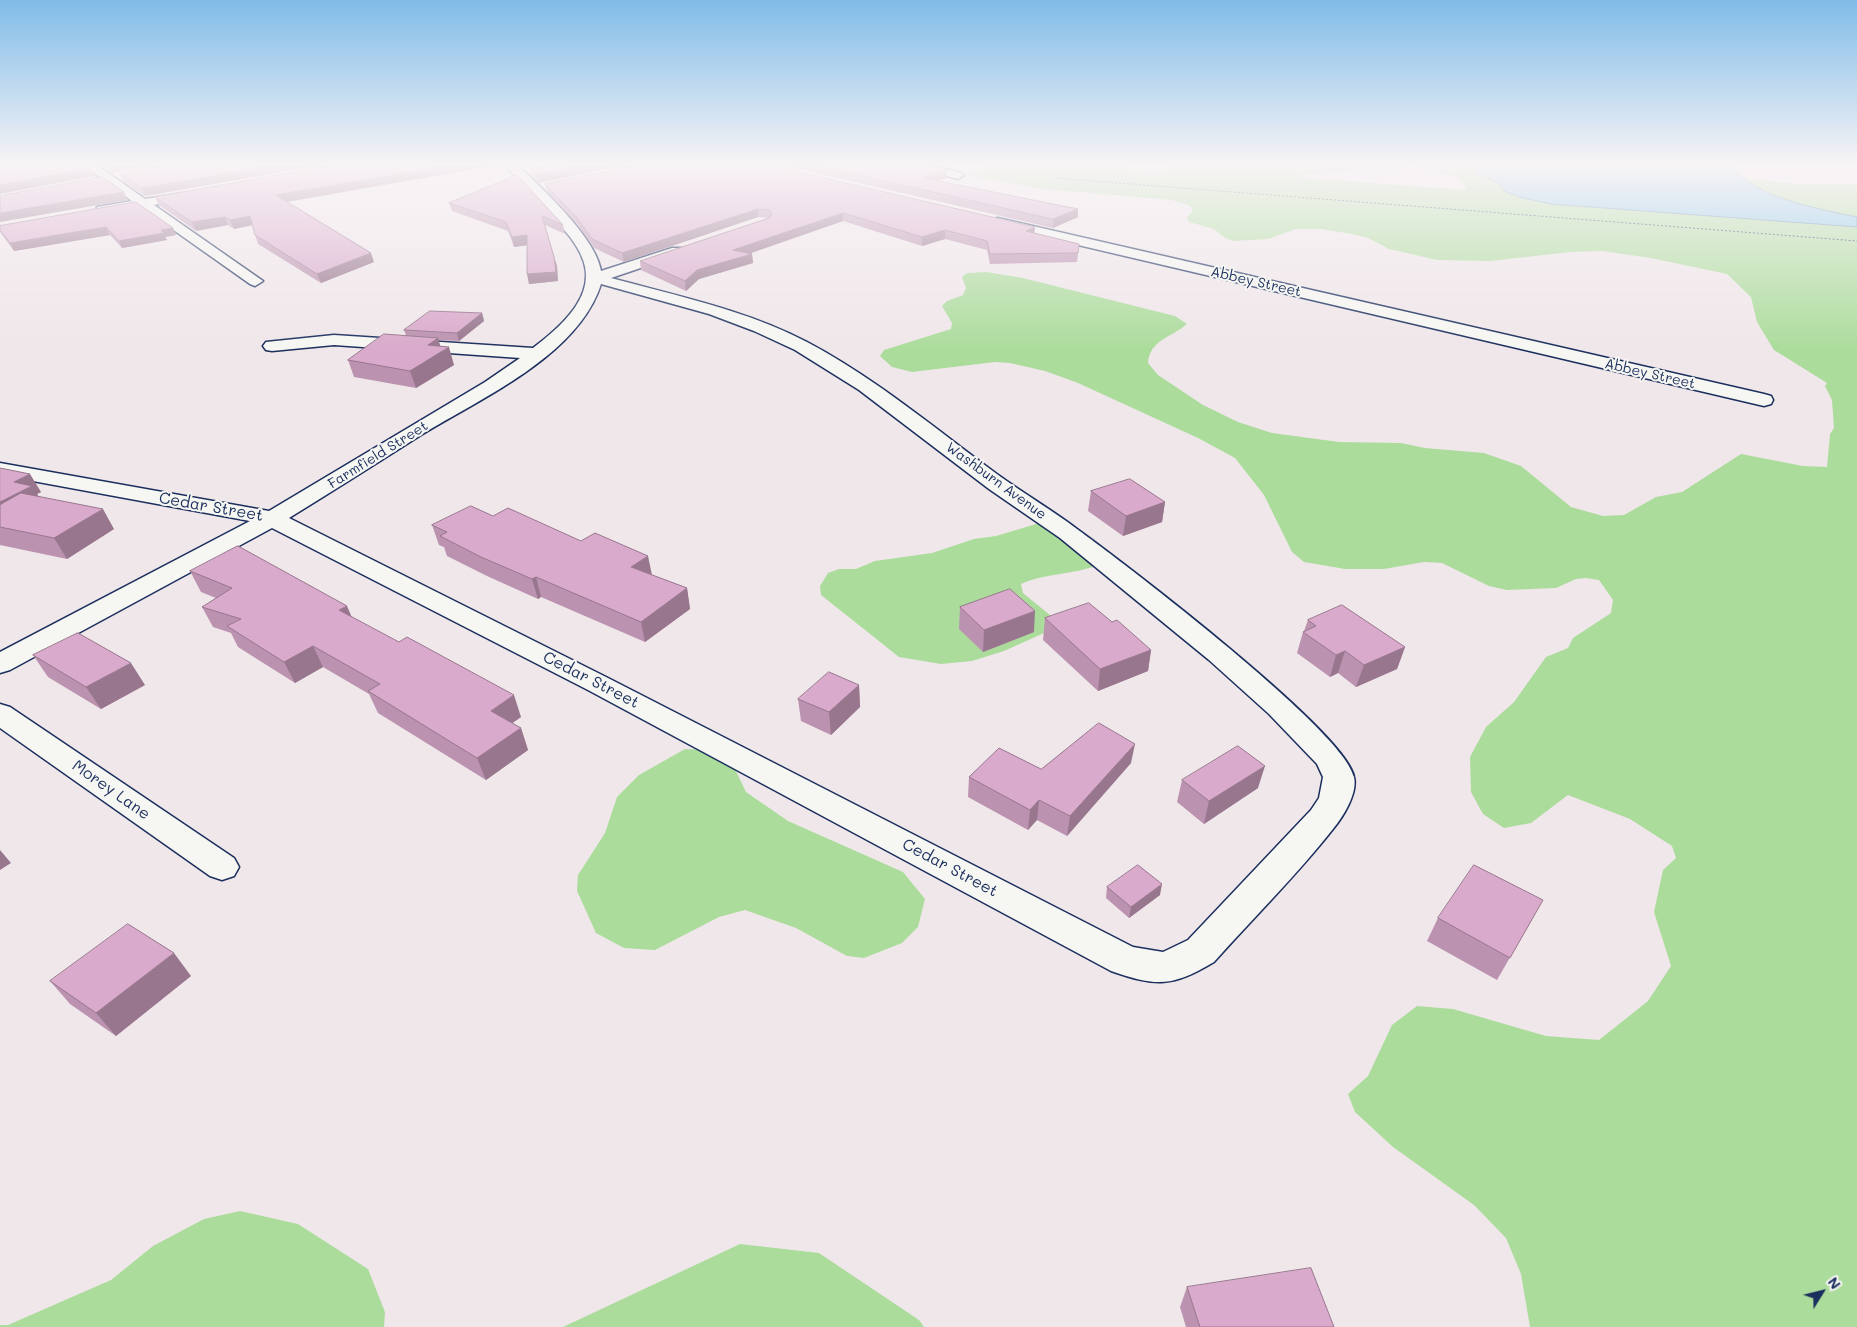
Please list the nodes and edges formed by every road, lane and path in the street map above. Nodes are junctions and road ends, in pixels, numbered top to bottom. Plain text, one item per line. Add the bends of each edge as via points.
1 (173, 225) edge
2 (565, 225) edge
3 (1010, 225) edge
4 (1652, 225) edge
5 (1857, 241) edge
6 (689, 247) edge
7 (595, 278) junction
8 (254, 281) dead end
9 (272, 346) dead end
10 (537, 354) junction
11 (1764, 400) dead end
12 (0, 469) edge
13 (271, 518) junction
14 (0, 664) edge
15 (0, 714) edge
16 (222, 867) dead end
17 (1155, 970) joint

1 - 8 street
2 - 7 street via 582,244
3 - 11 street, Abbey Street
4 - 5 path
6 - 7 street
7 - 10 street, Farmfield Street via 584,306
7 - 17 street, Washburn Avenue via 760,327 801,346 866,386 997,484 1068,532 1219,654 1279,707 1329,758 1339,777 1334,799 1323,819 1201,951 1179,964
9 - 10 street via 334,340
10 - 13 street, Farmfield Street
12 - 13 street, Cedar Street
13 - 14 street, Farmfield Street via 191,564
13 - 17 street, Cedar Street via 581,675 1124,960
15 - 16 street, Morey Lane

